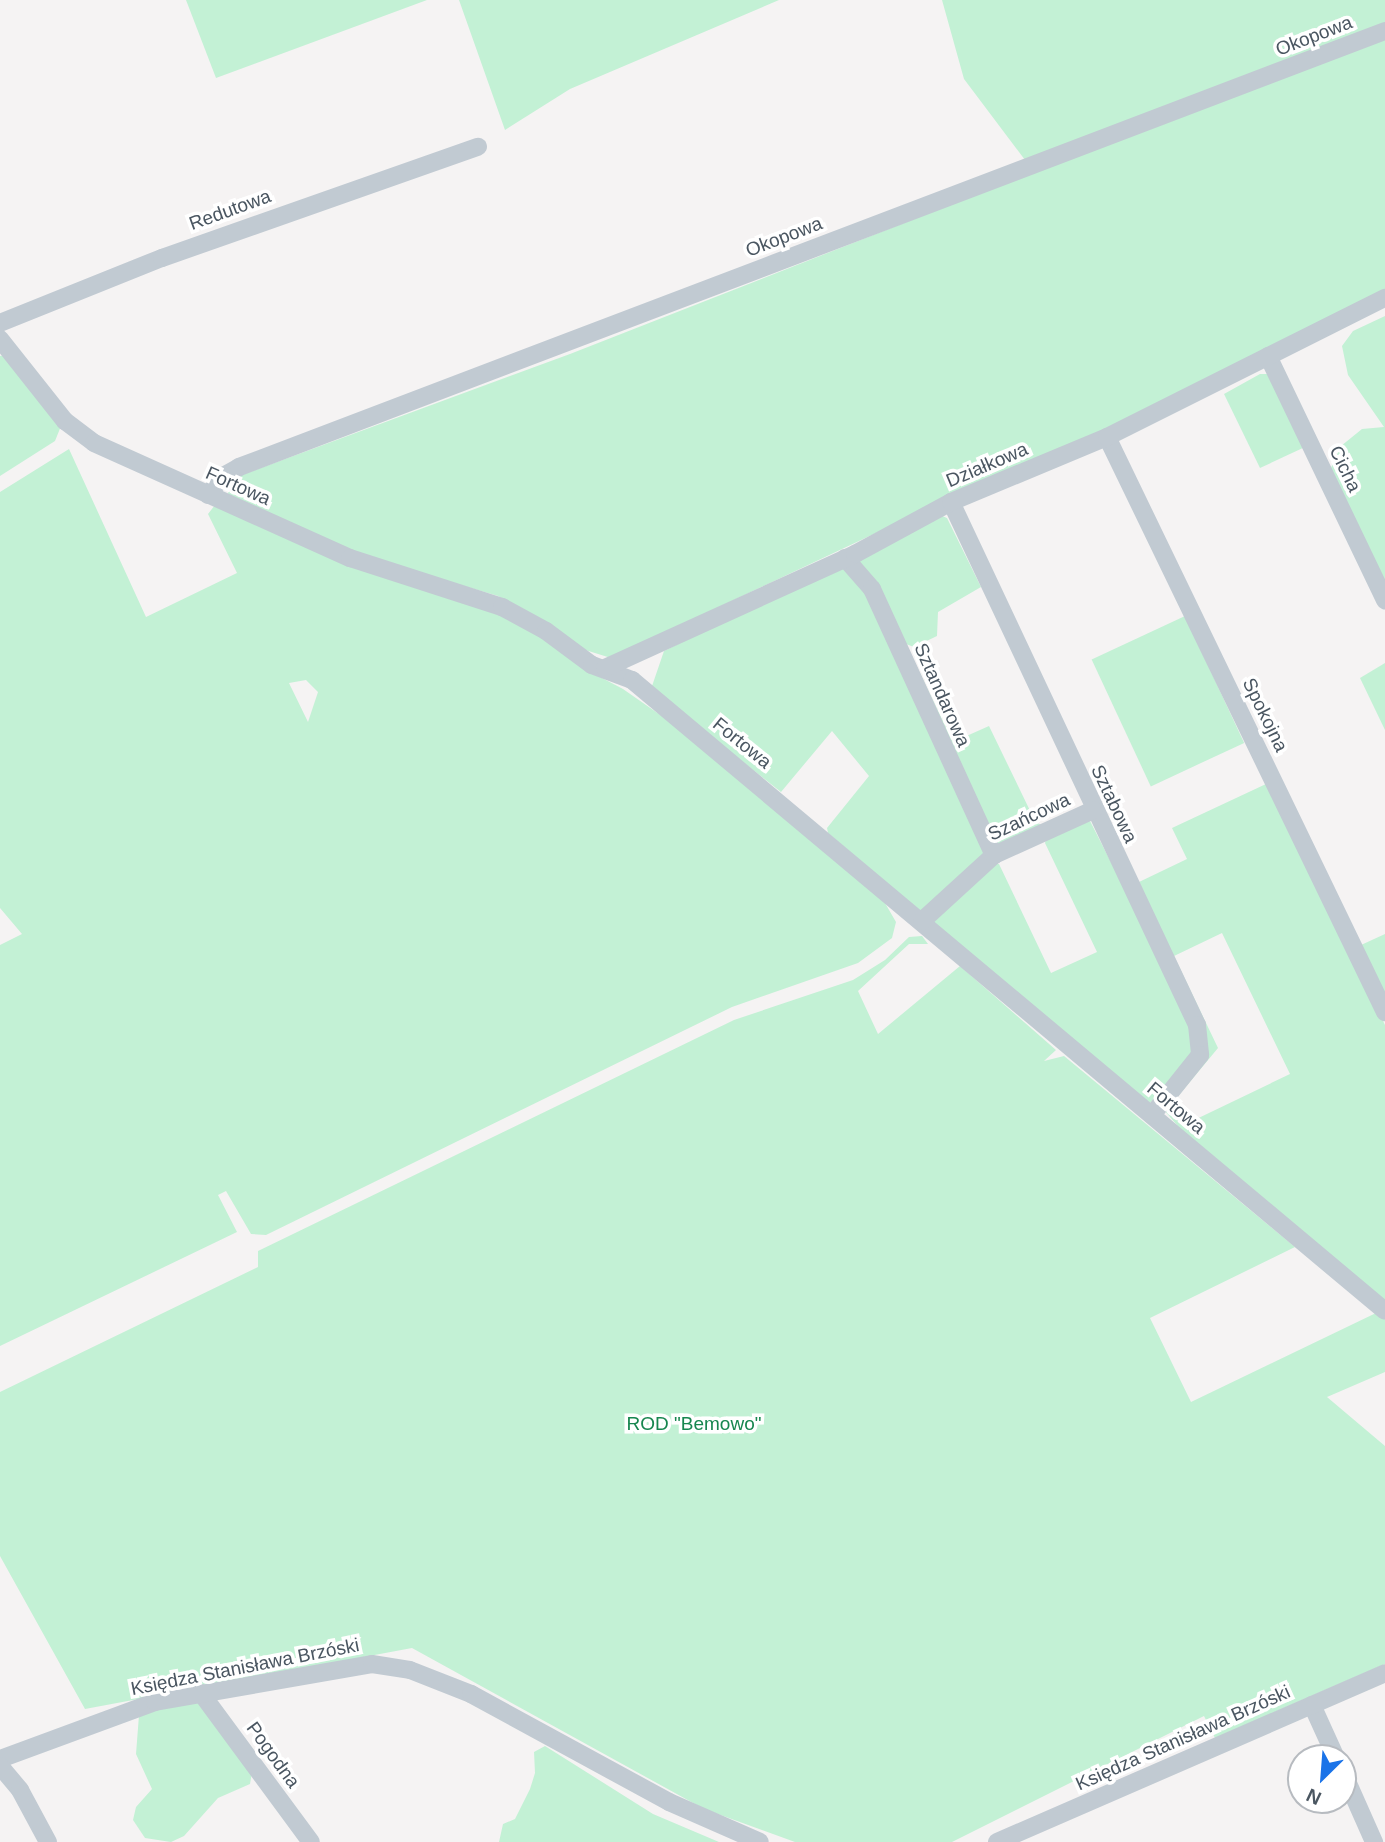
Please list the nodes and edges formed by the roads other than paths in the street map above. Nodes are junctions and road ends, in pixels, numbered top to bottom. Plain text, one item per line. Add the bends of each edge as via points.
1 (1385, 31) edge
2 (478, 147) dead end
3 (1385, 298) edge
4 (0, 323) edge
5 (0, 339) edge
6 (1268, 356) junction
7 (1107, 437) junction
8 (208, 495) junction
9 (951, 502) junction
10 (845, 558) junction
11 (1385, 600) edge
12 (605, 668) junction
13 (1093, 810) junction
14 (994, 855) junction
15 (922, 921) junction
16 (1385, 1012) edge
17 (1152, 1115) junction
18 (1385, 1311) edge
19 (1385, 1672) edge
20 (201, 1693) junction
21 (1312, 1705) junction
22 (1330, 1744) edge
23 (0, 1759) edge
24 (0, 1766) edge
25 (0, 1782) edge
26 (1357, 1804) edge
27 (46, 1842) edge
28 (311, 1842) edge
29 (760, 1842) edge
30 (997, 1842) edge
31 (1374, 1842) edge

1 - 8 street, Okopowa via 239,467 223,476
2 - 4 street, Redutowa via 196,245
3 - 6 street, Działkowa
5 - 8 street, Fortowa via 65,421 85,438
6 - 7 street, Działkowa
6 - 11 street, Cicha
7 - 9 street, Działkowa
7 - 16 street, Spokojna
8 - 12 street, Fortowa via 377,569 502,607 546,631 584,660
9 - 10 street, Działkowa
9 - 13 street, Sztabowa
10 - 12 street, Działkowa
10 - 14 street, Sztandarowa via 872,589
12 - 15 street, Fortowa via 632,680
13 - 14 street, Szańcowa
13 - 17 street, Sztabowa via 1201,1036 1200,1055
14 - 15 street, Szańcowa
15 - 17 street, Fortowa
17 - 18 street, Fortowa
19 - 21 street, Księdza Stanisława Brzóski
20 - 23 street, Księdza Stanisława Brzóski via 132,1708
20 - 28 street, Pogodna
20 - 29 street, Księdza Stanisława Brzóski via 358,1664 410,1670 507,1711 669,1802
21 - 22 street
21 - 30 street, Księdza Stanisława Brzóski
24 - 27 street via 20,1790
25 - 27 street
26 - 31 street

